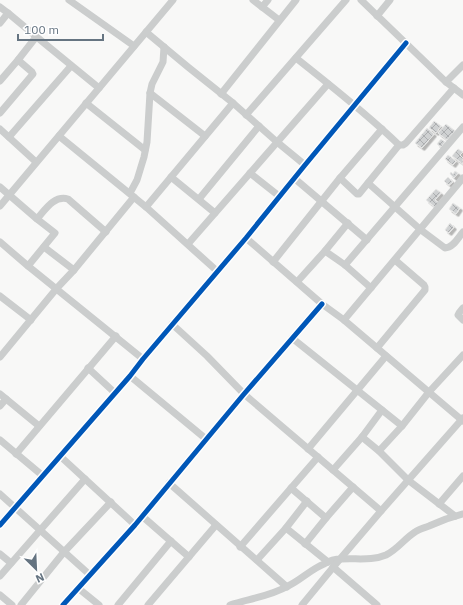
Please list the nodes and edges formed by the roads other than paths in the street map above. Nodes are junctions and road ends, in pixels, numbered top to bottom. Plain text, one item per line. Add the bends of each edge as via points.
1 (69, 0) edge
2 (173, 0) edge
3 (252, 0) edge
4 (268, 0) edge
5 (296, 0) edge
6 (346, 0) edge
7 (361, 0) edge
8 (390, 0) edge
9 (0, 7) edge
10 (262, 7) junction
11 (8, 13) junction
12 (377, 16) junction
13 (279, 20) junction
14 (0, 23) edge
15 (146, 32) junction
16 (36, 37) junction
17 (406, 43) junction
18 (134, 46) junction
19 (164, 47) junction
20 (296, 58) junction
21 (18, 60) junction
22 (463, 65) edge
23 (71, 66) junction
24 (0, 81) edge
25 (446, 82) junction
26 (328, 84) junction
27 (99, 88) junction
28 (454, 88) junction
29 (150, 93) junction
30 (221, 94) junction
31 (463, 95) edge
32 (86, 103) junction
33 (233, 103) junction
34 (355, 105) junction
35 (0, 113) edge
36 (246, 115) junction
37 (259, 126) junction
38 (463, 127) edge
39 (0, 129) edge
40 (382, 129) junction
41 (59, 136) junction
42 (205, 136) junction
43 (9, 137) junction
44 (277, 142) junction
45 (398, 145) junction
46 (145, 150) junction
47 (36, 162) junction
48 (305, 165) junction
49 (250, 173) junction
50 (171, 177) junction
51 (294, 178) junction
52 (340, 178) junction
53 (463, 178) edge
54 (368, 183) junction
55 (0, 187) edge
56 (9, 195) junction
57 (132, 195) junction
58 (279, 196) junction
59 (198, 199) junction
60 (322, 201) junction
61 (0, 206) edge
62 (146, 207) junction
63 (395, 207) junction
64 (215, 213) junction
65 (38, 219) junction
66 (348, 223) junction
67 (420, 230) junction
68 (106, 232) junction
69 (463, 232) edge
70 (246, 238) junction
71 (367, 240) junction
72 (0, 242) edge
73 (188, 244) junction
74 (44, 247) junction
75 (325, 251) junction
76 (395, 260) junction
77 (273, 262) junction
78 (344, 265) junction
79 (28, 266) junction
80 (74, 270) junction
81 (217, 271) junction
82 (297, 282) junction
83 (56, 288) junction
84 (371, 288) junction
85 (1, 299) edge
86 (322, 304) junction
87 (463, 308) edge
88 (30, 320) junction
89 (344, 320) junction
90 (463, 320) edge
91 (172, 324) junction
92 (116, 336) junction
93 (292, 338) junction
94 (377, 348) junction
95 (463, 355) edge
96 (386, 356) junction
97 (0, 357) edge
98 (143, 358) junction
99 (88, 368) junction
100 (130, 376) junction
101 (358, 390) junction
102 (429, 392) junction
103 (115, 393) junction
104 (244, 394) junction
105 (3, 397) edge
106 (0, 406) edge
107 (382, 410) junction
108 (463, 419) edge
109 (39, 426) junction
110 (402, 426) junction
111 (362, 436) junction
112 (206, 439) junction
113 (0, 440) edge
114 (308, 449) junction
115 (380, 451) junction
116 (16, 454) junction
117 (60, 456) junction
118 (318, 457) junction
119 (333, 470) junction
120 (43, 476) junction
121 (463, 476) edge
122 (85, 479) junction
123 (408, 480) junction
124 (169, 484) junction
125 (353, 487) junction
126 (291, 488) junction
127 (0, 494) edge
128 (307, 501) junction
129 (111, 502) junction
130 (439, 504) junction
131 (16, 507) junction
132 (381, 511) junction
133 (463, 514) edge
134 (142, 516) junction
135 (455, 516) junction
136 (326, 518) junction
137 (0, 525) edge
138 (135, 525) junction
139 (216, 525) junction
140 (286, 528) junction
141 (41, 530) junction
142 (171, 541) junction
143 (305, 544) junction
144 (240, 546) junction
145 (64, 552) junction
146 (0, 554) edge
147 (189, 557) junction
148 (340, 558) junction
149 (257, 560) junction
150 (11, 564) junction
151 (330, 565) junction
152 (90, 575) junction
153 (0, 576) edge
154 (287, 587) junction
155 (78, 588) junction
156 (0, 595) edge
157 (12, 605) edge
158 (21, 605) edge
159 (64, 605) edge
160 (99, 605) edge
161 (118, 605) edge
162 (148, 605) edge
163 (230, 605) edge
164 (302, 605) edge
165 (378, 605) edge

1 - 18 street
2 - 15 street
3 - 10 street
4 - 10 street
5 - 13 street
6 - 20 street
7 - 12 street
8 - 12 street
9 - 11 street
10 - 13 street
11 - 14 street
11 - 16 street
12 - 17 street
13 - 30 street
15 - 18 street
15 - 19 street
16 - 21 street
16 - 23 street
17 - 25 street
17 - 34 street
18 - 27 street
19 - 29 street via 163,62
19 - 30 street
20 - 26 street
20 - 36 street
21 - 24 street
21 - 35 street via 33,74
22 - 25 street
23 - 27 street
23 - 43 street
25 - 28 street
26 - 34 street
26 - 44 street
27 - 32 street
28 - 31 street
28 - 45 street via 406,143
29 - 42 street
29 - 46 street
30 - 33 street
32 - 41 street
32 - 46 street
33 - 36 street
33 - 42 street
34 - 40 street
34 - 48 street
36 - 37 street
37 - 44 street
37 - 59 street
38 - 63 street
39 - 43 street
40 - 45 street
40 - 52 street
41 - 47 street
41 - 57 street
42 - 50 street
43 - 47 street
44 - 48 street
44 - 49 street
45 - 54 street
46 - 57 street
47 - 56 street
48 - 51 street
49 - 58 street
49 - 64 street
50 - 59 street
50 - 62 street
51 - 58 street
51 - 60 street
52 - 54 street via 357,194
52 - 60 street
53 - 67 street
54 - 63 street
55 - 56 street
56 - 61 street
56 - 65 street
57 - 62 street
57 - 68 street
58 - 70 street
59 - 64 street
60 - 66 street
60 - 77 street
62 - 73 street
63 - 67 street
63 - 71 street
64 - 73 street
65 - 68 street via 54,201 64,198
65 - 74 street via 56,234
66 - 71 street
66 - 75 street
67 - 69 street via 444,248 451,247
67 - 76 street
68 - 80 street
70 - 77 street
70 - 81 street
71 - 78 street
72 - 79 street
73 - 81 street
74 - 79 street
74 - 80 street
75 - 78 street
75 - 82 street
76 - 84 street
76 - 94 street via 424,285 425,290
77 - 82 street
78 - 84 street
79 - 83 street
80 - 83 street
81 - 91 street
82 - 86 street
83 - 88 street
83 - 92 street
84 - 89 street
85 - 88 street
86 - 89 street
86 - 93 street
87 - 90 street via 458,315
88 - 97 street
89 - 94 street
91 - 98 street
91 - 104 street
92 - 98 street
92 - 99 street
93 - 101 street
93 - 104 street
94 - 96 street
95 - 102 street
96 - 101 street
96 - 102 street
98 - 100 street
99 - 103 street
99 - 109 street
100 - 103 street
100 - 112 street
101 - 107 street
101 - 114 street
102 - 108 street
102 - 110 street
103 - 117 street
104 - 112 street
104 - 114 street
105 - 106 street
105 - 109 street
107 - 110 street
107 - 111 street
108 - 123 street
109 - 116 street
110 - 115 street
111 - 115 street
111 - 119 street
112 - 124 street
113 - 116 street
114 - 118 street
115 - 123 street
116 - 120 street
117 - 120 street
117 - 122 street
118 - 119 street
118 - 126 street
119 - 125 street
120 - 131 street
121 - 130 street
122 - 129 street
122 - 141 street
123 - 130 street
123 - 132 street
124 - 134 street
124 - 139 street
125 - 132 street
125 - 136 street
126 - 128 street
126 - 144 street
127 - 131 street
128 - 136 street
128 - 140 street
129 - 138 street
129 - 145 street
130 - 135 street
131 - 137 street
131 - 141 street
132 - 148 street
133 - 135 street
134 - 138 street
134 - 142 street
135 - 148 street via 415,532 397,548 380,557
136 - 143 street
138 - 152 street
139 - 144 street
139 - 147 street
140 - 143 street
140 - 149 street
141 - 145 street
141 - 150 street
142 - 147 street
142 - 161 street
143 - 151 street
144 - 149 street
145 - 152 street
145 - 158 street
146 - 150 street
147 - 162 street
148 - 151 street
149 - 154 street
150 - 153 street
151 - 154 street via 310,571
151 - 164 street
151 - 165 street
152 - 155 street
154 - 163 street
155 - 159 street
155 - 160 street
156 - 157 street

